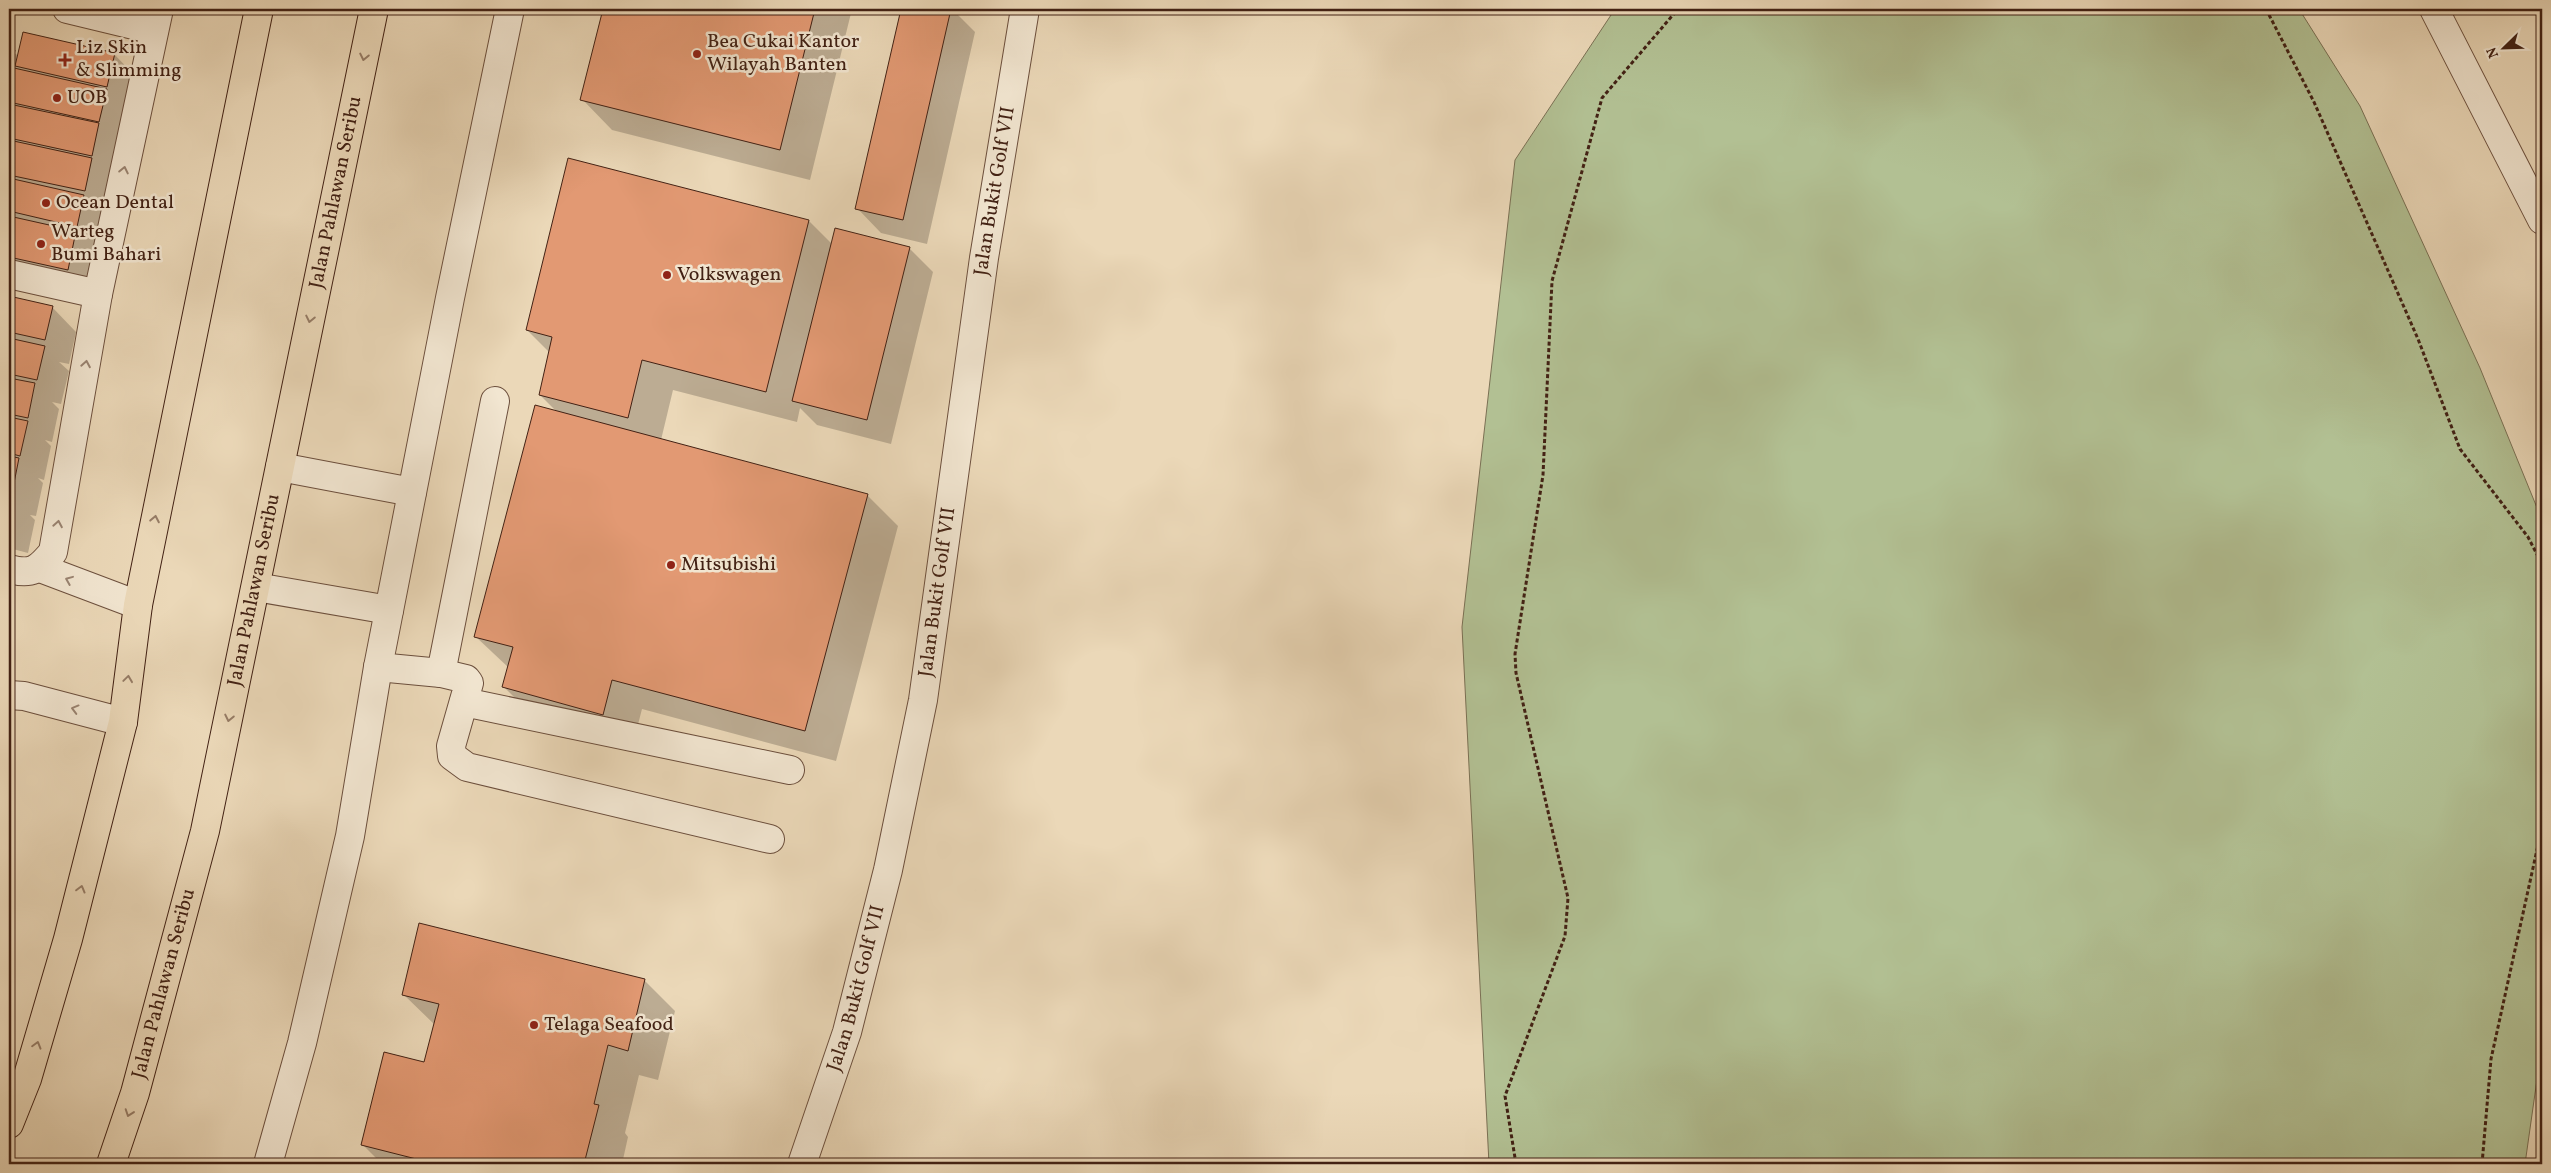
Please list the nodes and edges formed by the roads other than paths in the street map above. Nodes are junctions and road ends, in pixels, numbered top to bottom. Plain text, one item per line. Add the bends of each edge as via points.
1 (67, 9) edge
2 (259, 9) edge
3 (374, 9) edge
4 (510, 9) edge
5 (1025, 9) edge
6 (2434, 9) edge
7 (156, 19) edge
8 (2542, 220) edge
9 (9, 274) edge
10 (98, 294) junction
11 (495, 401) dead end
12 (280, 467) junction
13 (412, 492) junction
14 (40, 568) junction
15 (9, 569) edge
16 (256, 586) junction
17 (138, 605) junction
18 (389, 610) junction
19 (378, 667) junction
20 (441, 673) junction
21 (9, 695) edge
22 (464, 702) junction
23 (123, 722) junction
24 (790, 770) dead end
25 (770, 839) dead end
26 (18, 1077) edge
27 (9, 1124) edge
28 (275, 1162) edge
29 (111, 1164) edge
30 (802, 1164) edge

1 - 7 street
17 -> 2 main road
3 -> 12 main road, Jalan Pahlawan Seribu
4 - 13 street
5 - 30 street, Jalan Bukit Golf VII via 984,258 923,700 888,870 847,1032
6 - 8 street
10 -> 7 street
9 - 10 street
14 -> 10 street via 53,552
11 - 20 street
12 - 13 street
12 - 16 main road, Jalan Pahlawan Seribu
13 - 18 street
14 - 15 street via 23,572
17 -> 14 street
16 - 18 street
16 -> 29 main road, Jalan Pahlawan Seribu via 205,831 135,1093
23 -> 17 main road
18 - 19 street
19 - 20 street
19 - 28 street via 350,836
20 - 22 street via 466,679 469,683
23 -> 21 street
22 - 24 street
22 - 25 street via 451,746 452,756 467,767
26 -> 23 main road via 68,939
26 - 27 main road

